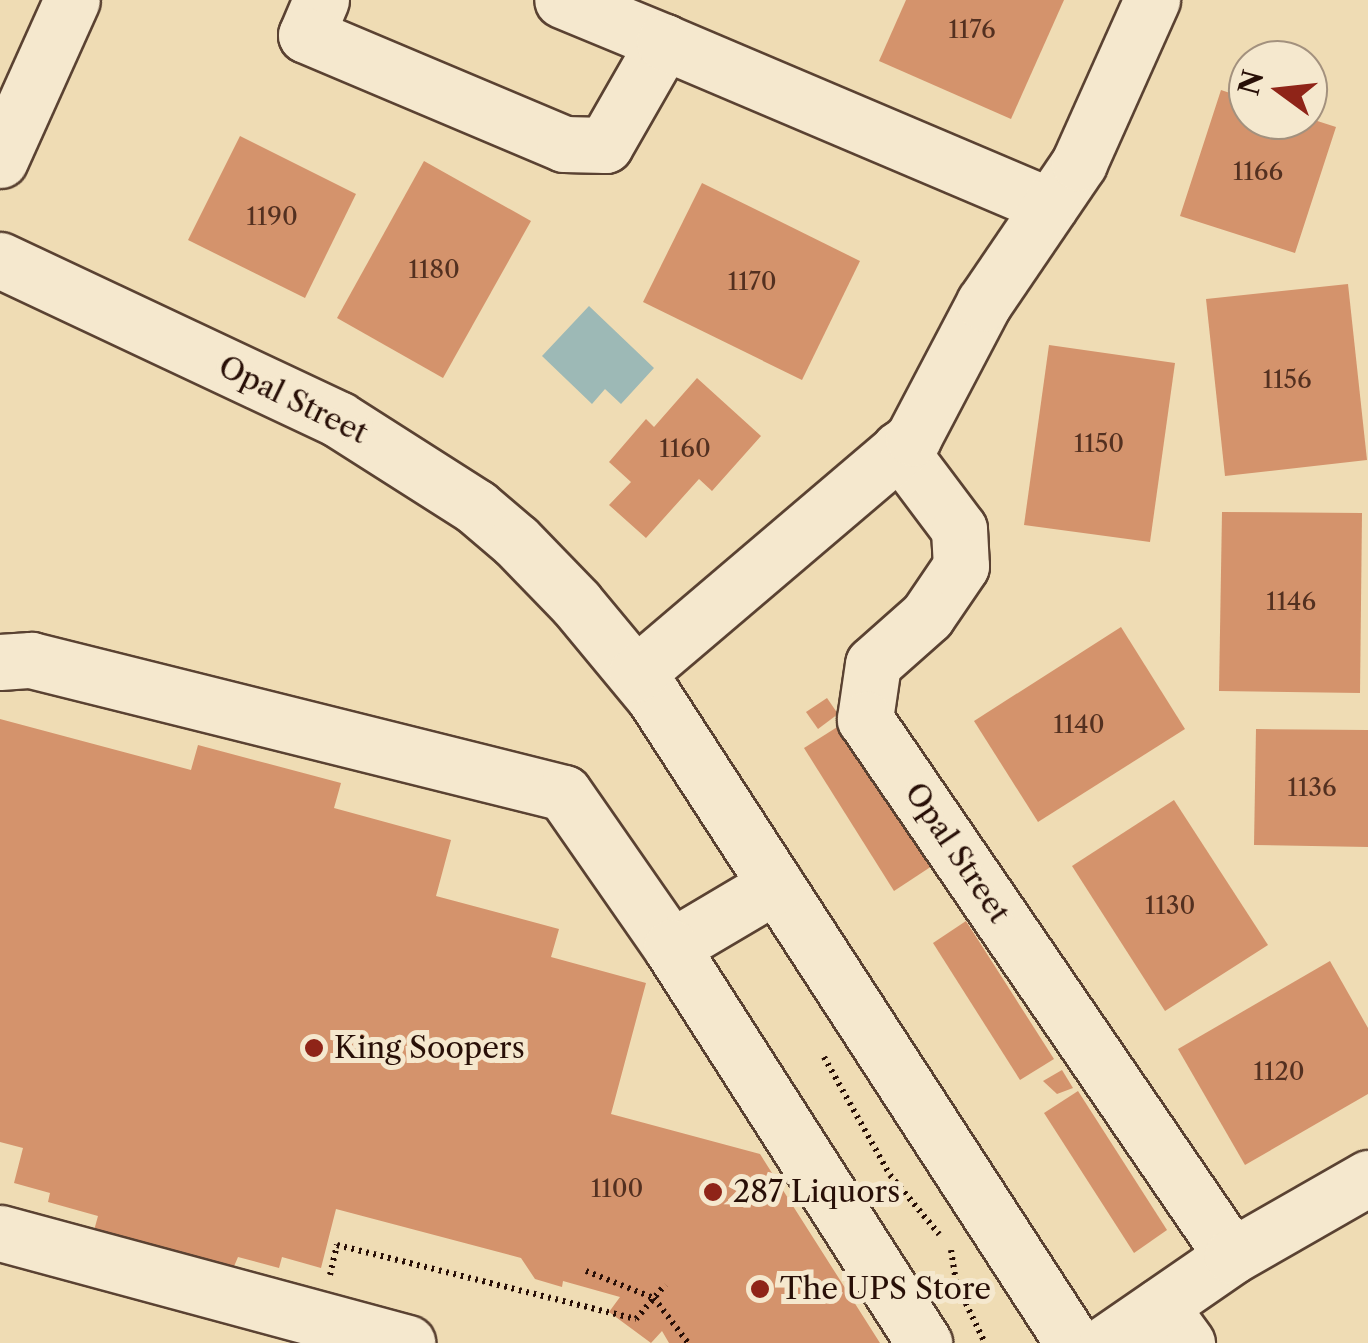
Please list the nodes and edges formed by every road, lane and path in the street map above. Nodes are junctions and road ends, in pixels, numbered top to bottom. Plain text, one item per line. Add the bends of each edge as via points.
1 (72, 0) edge
2 (321, 0) edge
3 (562, 0) edge
4 (1152, 0) edge
5 (664, 42) junction
6 (0, 160) edge
7 (1050, 206) junction
8 (0, 260) edge
9 (899, 449) junction
10 (0, 662) edge
11 (636, 674) junction
12 (776, 885) junction
13 (671, 947) junction
14 (823, 1053) dead end
15 (1368, 1178) edge
16 (0, 1233) edge
17 (951, 1250) junction
18 (1232, 1256) junction
19 (961, 1264) dead end
20 (586, 1271) dead end
21 (310, 1276) dead end
22 (666, 1285) dead end
23 (654, 1298) junction
24 (1174, 1324) edge
25 (407, 1343) edge
26 (688, 1343) edge
27 (924, 1343) edge
28 (984, 1343) edge
29 (1072, 1343) edge
30 (1106, 1343) edge

1 - 6 street
2 - 5 street via 306,35 564,144 605,145
3 - 5 street
4 - 7 street via 1080,163
5 - 7 street
7 - 9 street via 984,303 913,438
8 - 11 street, Opal Street via 398,453 516,541
9 - 11 street
9 - 18 street, Opal Street via 959,529 962,566 928,616 873,664 866,719
10 - 13 street via 32,660 564,793
11 - 12 street, Opal Street
12 - 13 street
12 - 29 street, Opal Street
13 - 27 street
14 - 17 path via 890,1176
15 - 18 street
16 - 25 street
17 - 19 path
17 - 28 path via 956,1284
18 - 24 street
20 - 23 path
21 - 23 path via 329,1280 337,1245 636,1319
22 - 23 path
23 - 26 path
24 - 30 street

